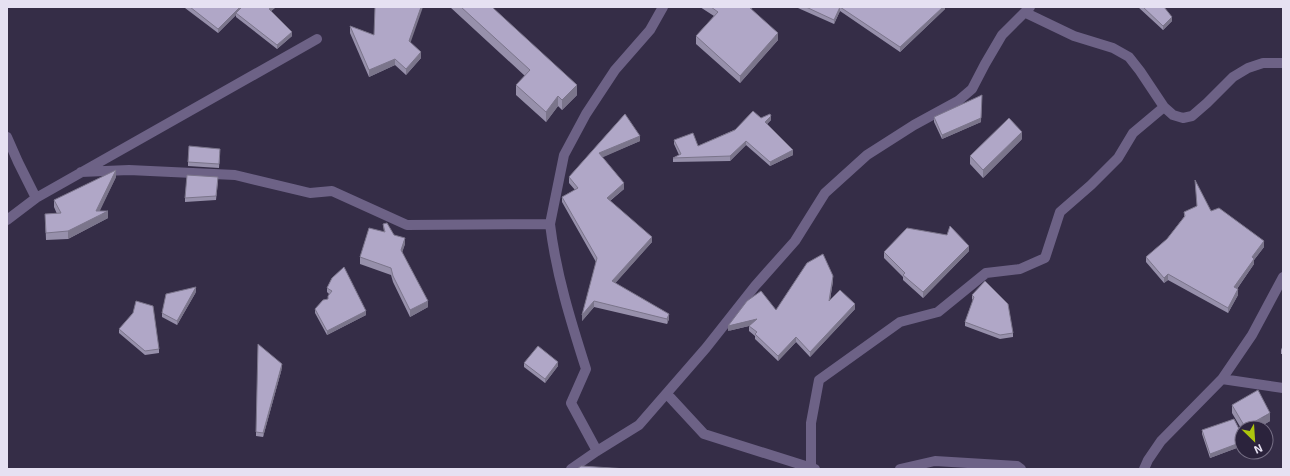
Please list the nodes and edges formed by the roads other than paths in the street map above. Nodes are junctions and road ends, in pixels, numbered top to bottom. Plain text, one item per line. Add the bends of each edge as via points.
1 (663, 7) edge
2 (1028, 10) edge
3 (317, 40) dead end
4 (1283, 64) edge
5 (1164, 107) junction
6 (7, 138) edge
7 (81, 172) junction
8 (36, 198) junction
9 (7, 220) edge
10 (550, 224) junction
11 (1283, 277) edge
12 (1222, 379) junction
13 (1283, 388) edge
14 (667, 394) junction
15 (596, 451) junction
16 (813, 468) edge
17 (570, 469) edge
18 (900, 469) edge
19 (1021, 469) edge
20 (1144, 469) edge

1 - 10 street via 650,30 615,70 586,114 564,155
2 - 5 street via 1074,36 1113,48 1129,57
2 - 14 street via 1002,35 972,89 958,101 867,155 825,193 795,241
3 - 7 street
4 - 5 street via 1263,63 1248,68 1233,77 1192,116 1183,118 1173,115
5 - 16 street via 1133,133 1118,158 1060,212 1045,258 1020,269 986,273 938,312 900,322 819,380 811,422
6 - 8 street
7 - 8 street
7 - 10 street via 129,170 235,175 310,193 332,191 407,225
8 - 9 street
10 - 15 street via 570,320 586,369 570,402
11 - 12 street via 1252,334
12 - 13 street
12 - 20 street via 1161,441
14 - 15 street via 639,425
14 - 16 street via 704,434
15 - 17 street
18 - 19 street via 935,461 1017,466

